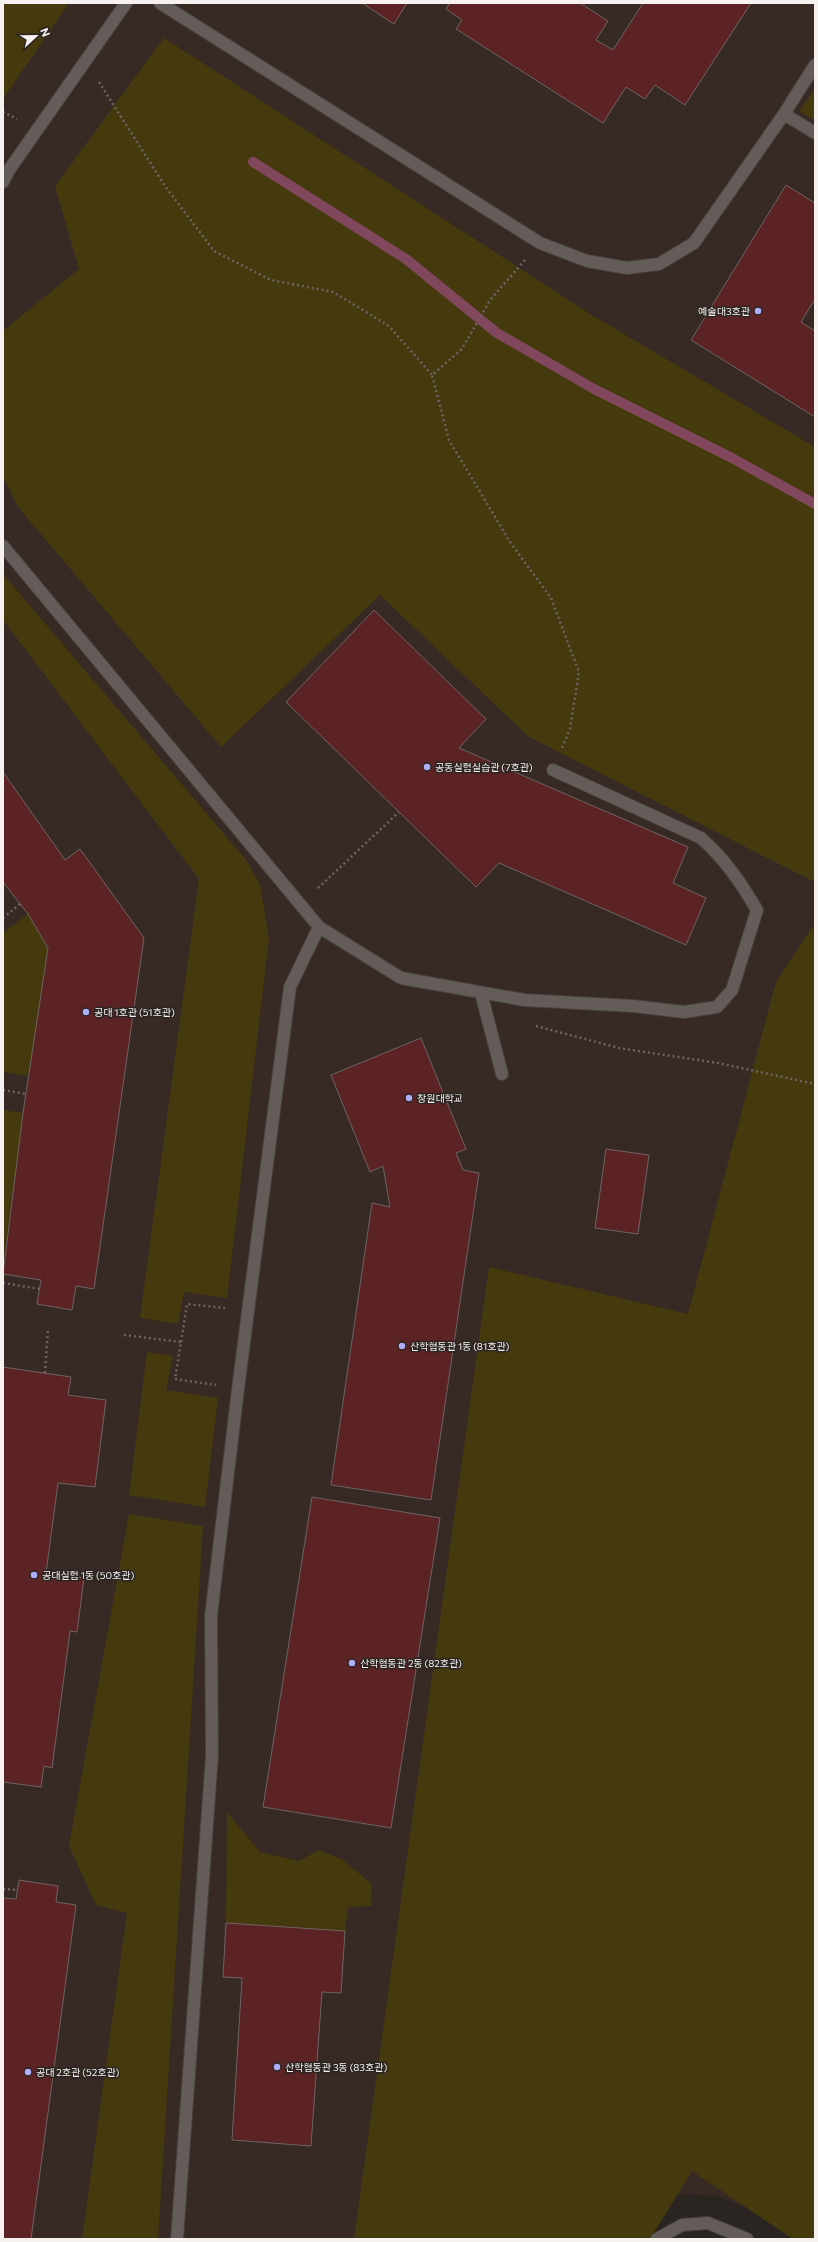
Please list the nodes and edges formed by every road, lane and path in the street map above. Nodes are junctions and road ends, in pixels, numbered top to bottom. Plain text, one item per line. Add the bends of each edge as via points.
1 (126, 3) edge
2 (160, 3) edge
3 (85, 61) junction
4 (815, 64) edge
5 (784, 114) junction
6 (815, 133) edge
7 (3, 182) edge
8 (540, 243) junction
9 (432, 375) junction
10 (3, 546) edge
11 (553, 770) joint
12 (399, 812) dead end
13 (20, 904) dead end
14 (300, 905) junction
15 (3, 918) edge
16 (319, 927) junction
17 (481, 993) junction
18 (531, 1024) dead end
19 (502, 1074) dead end
20 (815, 1084) edge
21 (3, 1090) edge
22 (26, 1094) dead end
23 (3, 1283) edge
24 (40, 1289) dead end
25 (248, 1311) junction
26 (48, 1328) dead end
27 (124, 1335) dead end
28 (181, 1342) junction
29 (45, 1373) dead end
30 (238, 1389) junction
31 (3, 1889) edge
32 (17, 1890) dead end
33 (742, 2237) edge
34 (177, 2239) edge
35 (657, 2239) edge

1 - 3 lane
2 - 8 lane
3 - 7 lane
3 - 9 path via 165,186 214,251 271,280 333,292 389,326
4 - 5 lane
5 - 6 lane
5 - 8 lane via 694,243 659,264 620,267 587,261
8 - 9 path via 490,300 462,349
9 - 11 path via 450,440 510,542 551,598 579,672 570,728
10 - 14 lane
11 - 17 lane via 701,838 720,854 738,877 757,910 732,990 716,1007 684,1012 633,1006 524,1000
12 - 14 path
13 - 15 path
14 - 16 lane
16 - 17 lane via 401,978
16 - 25 lane via 290,987
17 - 19 lane
18 - 20 path via 619,1048 718,1063
21 - 22 path
23 - 24 path
25 - 28 path via 187,1304
25 - 30 lane
26 - 29 path
27 - 28 path
28 - 30 path via 175,1379
30 - 34 lane via 211,1616 212,1755
31 - 32 path
33 - 35 lane via 708,2223 682,2225

